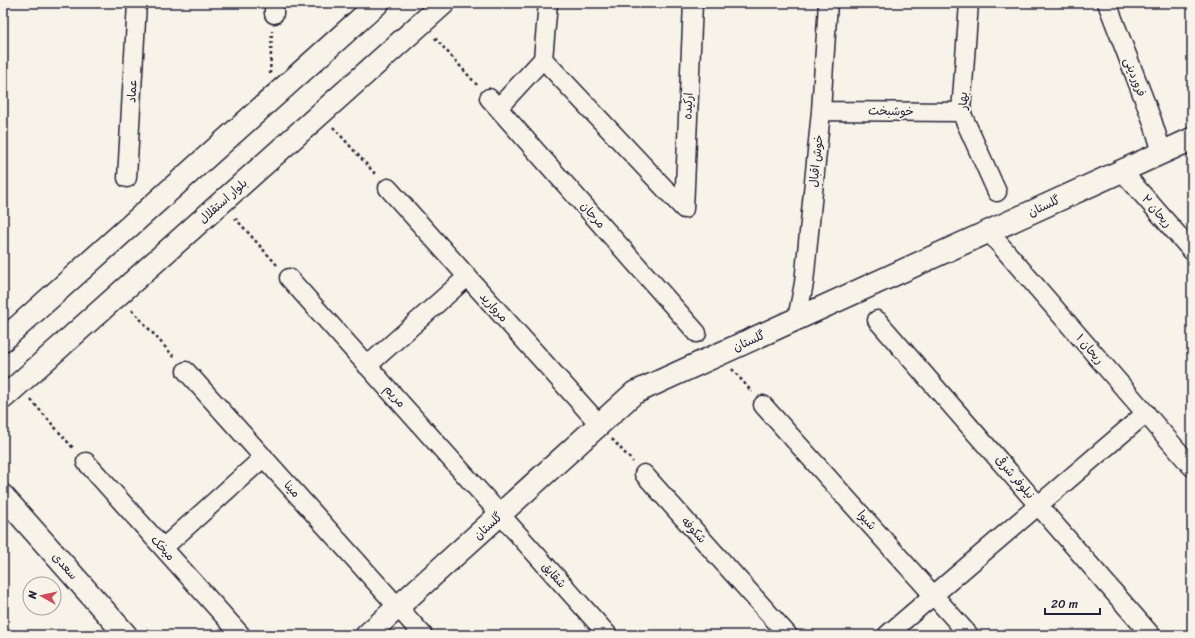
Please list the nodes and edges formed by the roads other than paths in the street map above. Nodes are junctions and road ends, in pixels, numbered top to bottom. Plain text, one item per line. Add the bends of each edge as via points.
1 (137, 3) edge
2 (378, 3) edge
3 (444, 3) edge
4 (548, 3) edge
5 (693, 3) edge
6 (828, 3) edge
7 (969, 3) edge
8 (1107, 3) edge
9 (543, 59) junction
10 (821, 111) junction
11 (961, 112) junction
12 (1192, 139) edge
13 (1162, 152) junction
14 (1122, 171) junction
15 (126, 178) dead end
16 (388, 188) road end
17 (997, 192) dead end
18 (989, 232) junction
19 (1192, 251) edge
20 (467, 277) junction
21 (289, 278) road end
22 (797, 319) junction
23 (877, 320) dead end
24 (697, 333) dead end
25 (3, 340) edge
26 (367, 366) junction
27 (186, 371) road end
28 (10, 391) edge
29 (763, 405) road end
30 (1146, 413) junction
31 (600, 425) junction
32 (264, 458) junction
33 (86, 462) road end
34 (1192, 466) edge
35 (644, 474) road end
36 (3, 496) edge
37 (1039, 505) junction
38 (500, 514) junction
39 (163, 548) junction
40 (934, 595) junction
41 (398, 607) junction
42 (126, 635) edge
43 (241, 635) edge
44 (368, 635) edge
45 (423, 635) edge
46 (608, 635) edge
47 (788, 635) edge
48 (887, 635) edge
49 (969, 635) edge
50 (1152, 635) edge

1 - 15 street, عماد
2 - 25 street
3 - 28 street, بلوار استقلال
4 - 9 street
5 - 9 street, ارکیده via 684,209
6 - 10 street, خوش اقبال
7 - 11 street, بهار
8 - 13 street, فروردینی
9 - 24 street, مرجان via 493,103
10 - 11 street, خوشبخت
10 - 22 street, خوش اقبال via 804,283
11 - 17 street, بهار
12 - 13 street, گلستان
13 - 14 street, گلستان
14 - 18 street, گلستان
14 - 19 street, ریحان ۲
16 - 20 street, مروارید
18 - 22 street, گلستان
18 - 30 street, ریحان ۱
20 - 26 street
20 - 31 street, مروارید
21 - 26 street, مریم
22 - 31 street, گلستان via 634,393
23 - 37 street, نیلوفر شرقی
26 - 38 street, مریم
27 - 32 street, مینا
29 - 40 street, شیوا
30 - 34 street, ریحان ۱
30 - 37 street
31 - 38 street, گلستان
32 - 39 street
32 - 41 street, مینا
33 - 39 street, میخک
35 - 47 street, شکوفه
36 - 42 street, سعدی
37 - 40 street
37 - 50 street, نیلوفر شرقی
38 - 41 street, گلستان
38 - 46 street, شقایق
39 - 43 street, میخک
40 - 48 street
40 - 49 street, شیوا
41 - 44 street, گلستان
41 - 45 street, مینا

